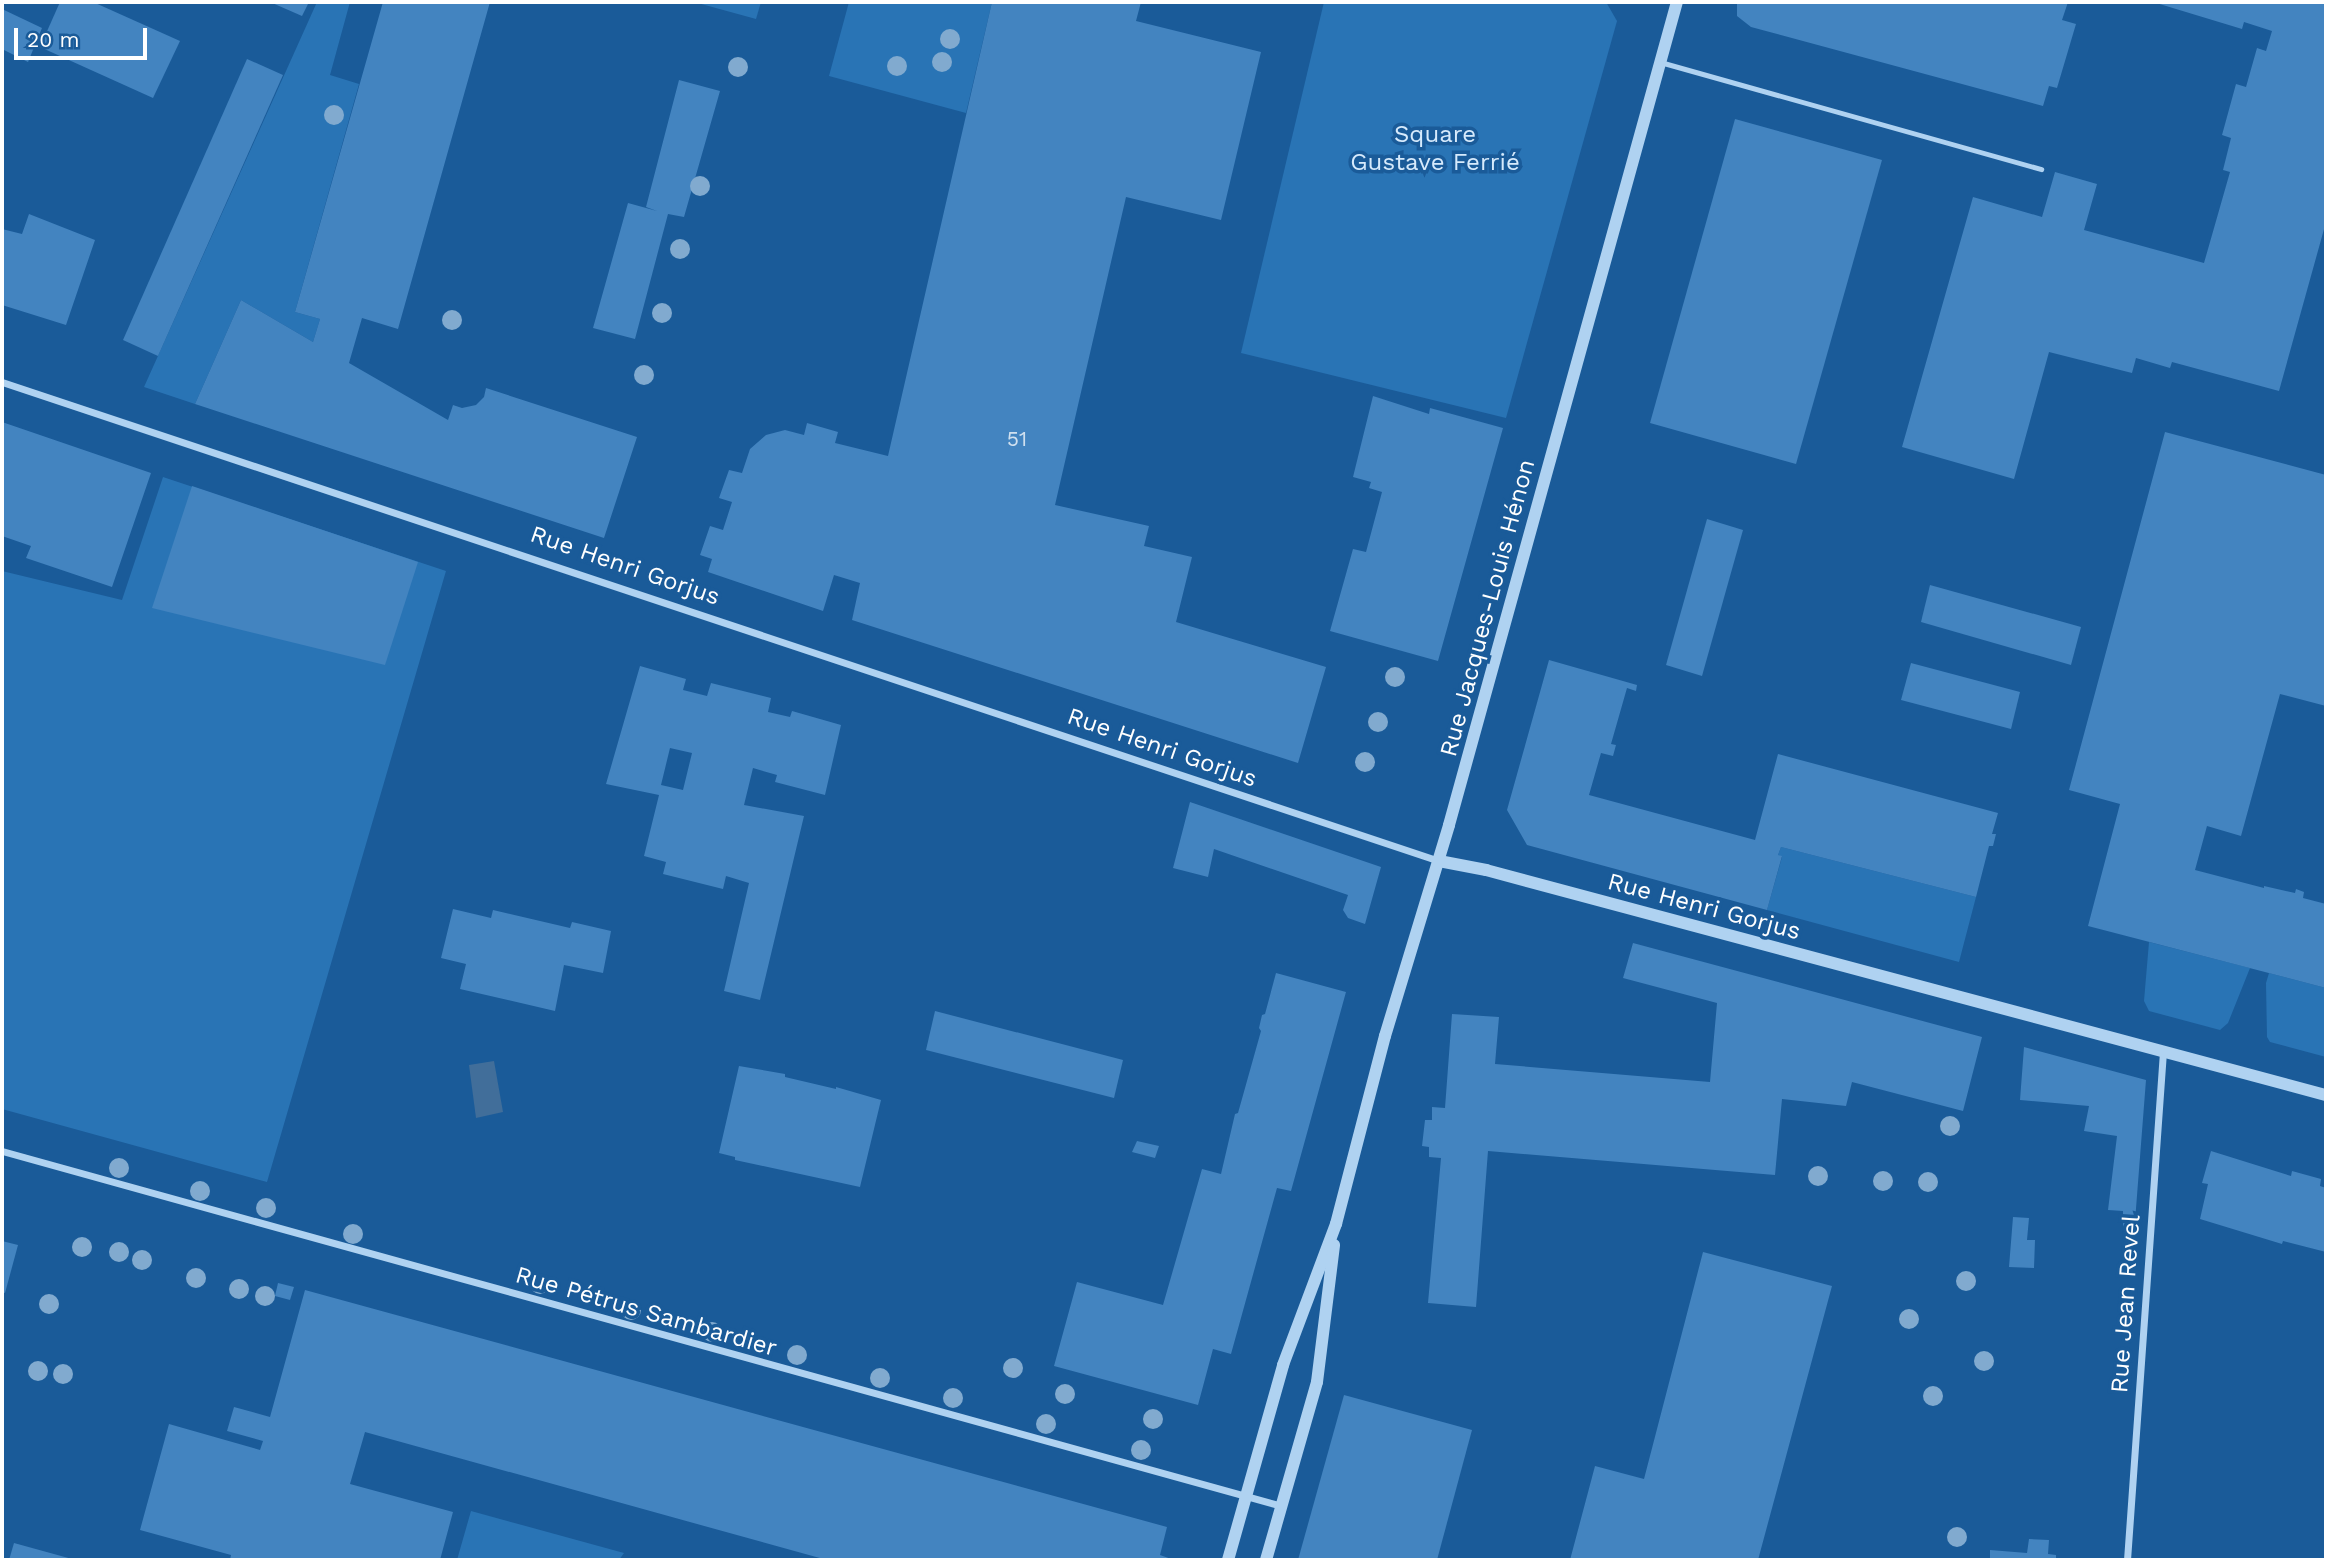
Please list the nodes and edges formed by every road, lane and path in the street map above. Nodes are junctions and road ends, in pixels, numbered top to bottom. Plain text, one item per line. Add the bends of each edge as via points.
1 (1677, 2) edge
2 (1660, 62) junction
3 (2040, 169) dead end
4 (2, 383) edge
5 (1439, 861) junction
6 (2163, 1051) junction
7 (2326, 1095) edge
8 (2, 1151) edge
9 (1336, 1224) junction
10 (1246, 1497) junction
11 (1282, 1506) junction
12 (1228, 1560) edge
13 (1266, 1560) edge
14 (2127, 1560) edge

1 - 2 street, Rue Jacques-Louis Hénon
2 - 3 lane
2 - 5 street, Rue Jacques-Louis Hénon
4 - 5 street, Rue Henri Gorjus
5 - 6 street, Rue Henri Gorjus
5 - 9 street, Rue Jacques-Louis Hénon via 1385,1036
6 - 7 street, Rue Henri Gorjus
6 - 14 street, Rue Jean Revel
8 - 10 street, Rue Pétrus Sambardier
9 - 10 street, Rue Jacques-Louis Hénon via 1283,1365
9 - 11 street, Rue Jacques-Louis Hénon via 1317,1382
10 - 11 street, Rue Pétrus Sambardier
10 - 12 street, Rue Jacques-Louis Hénon
11 - 13 street, Rue Jacques-Louis Hénon

